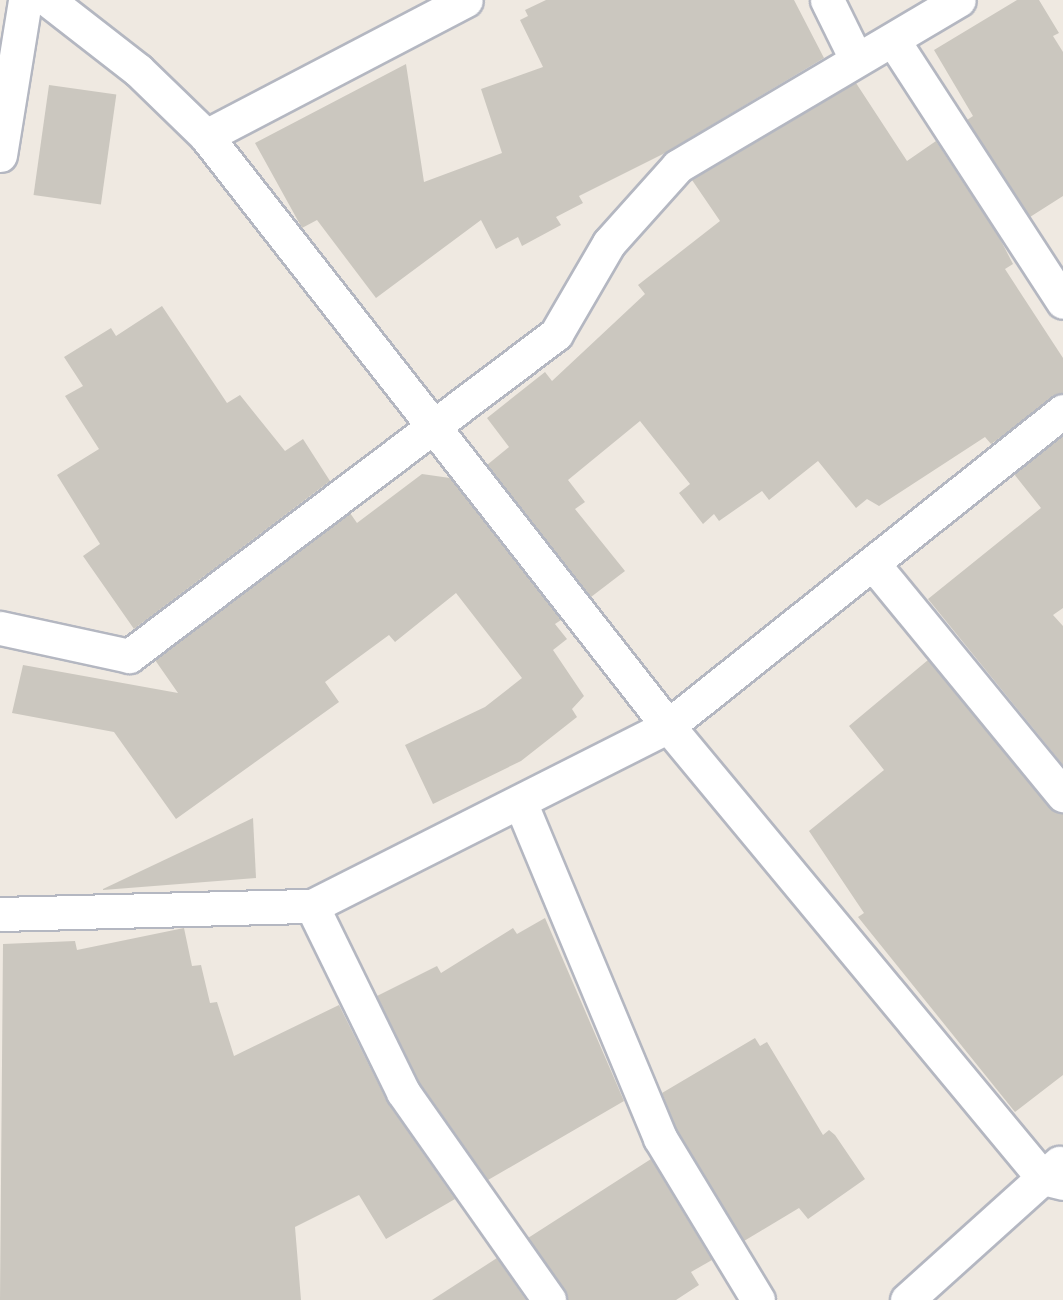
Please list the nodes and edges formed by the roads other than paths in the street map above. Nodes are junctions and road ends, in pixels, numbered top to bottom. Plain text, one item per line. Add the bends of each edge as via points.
1 (25, 0) edge
2 (48, 0) edge
3 (466, 0) edge
4 (827, 0) edge
5 (959, 0) edge
6 (427, 10) edge
7 (893, 40) junction
8 (856, 59) junction
9 (206, 136) junction
10 (0, 154) edge
11 (1063, 302) edge
12 (1063, 411) edge
13 (435, 424) junction
14 (874, 565) junction
15 (0, 628) edge
16 (668, 726) junction
17 (1063, 795) edge
18 (521, 804) junction
19 (312, 906) junction
20 (0, 914) edge
21 (1056, 1173) edge
22 (549, 1300) edge
23 (758, 1300) edge
24 (907, 1300) edge

1 - 10 street
2 - 9 street via 138,70
3 - 6 street
4 - 8 street
5 - 7 street
6 - 9 street
7 - 8 street
7 - 11 street
8 - 13 street via 678,166 609,243 556,334
9 - 13 street
12 - 14 street
13 - 15 street via 129,656
13 - 16 street
14 - 16 street
14 - 17 street
16 - 18 street
16 - 21 street
18 - 19 street
18 - 23 street via 660,1138
19 - 20 street
19 - 22 street via 403,1092
21 - 24 street

